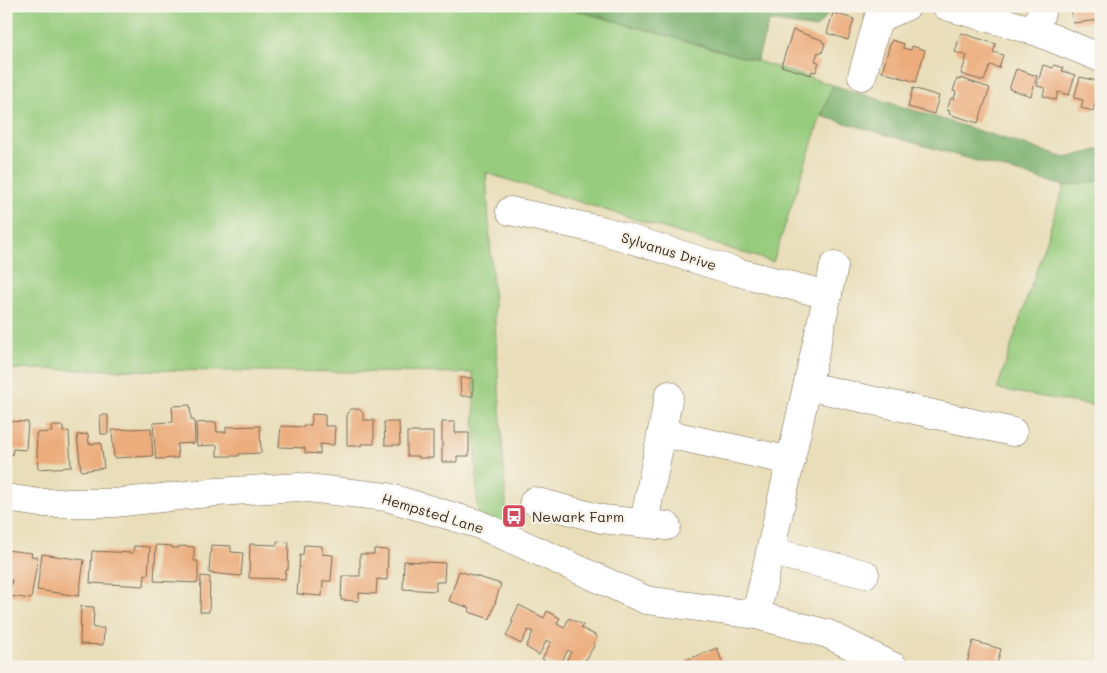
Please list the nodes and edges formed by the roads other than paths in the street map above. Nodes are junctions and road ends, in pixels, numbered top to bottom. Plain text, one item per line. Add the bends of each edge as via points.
1 (907, 6) edge
2 (946, 6) edge
3 (872, 13) edge
4 (1039, 19) edge
5 (1101, 58) edge
6 (862, 76) dead end
7 (510, 211) dead end
8 (834, 266) dead end
9 (828, 295) junction
10 (808, 386) junction
11 (670, 396) dead end
12 (1013, 432) dead end
13 (663, 433) junction
14 (791, 460) junction
15 (6, 498) edge
16 (534, 501) dead end
17 (770, 552) junction
18 (865, 574) dead end
19 (756, 616) junction
20 (894, 667) edge

1 - 3 street
2 - 4 street
3 - 6 street
4 - 5 street
7 - 9 street, Sylvanus Drive via 601,230 737,272
8 - 9 street
9 - 10 street
10 - 12 street
10 - 14 street
11 - 13 street
13 - 14 street
13 - 16 street via 656,525 602,519
14 - 17 street
15 - 19 street, Hempsted Lane via 40,503 114,503 299,487 388,497 478,524 646,600
17 - 18 street
17 - 19 street
19 - 20 street, Hempsted Lane via 828,634

